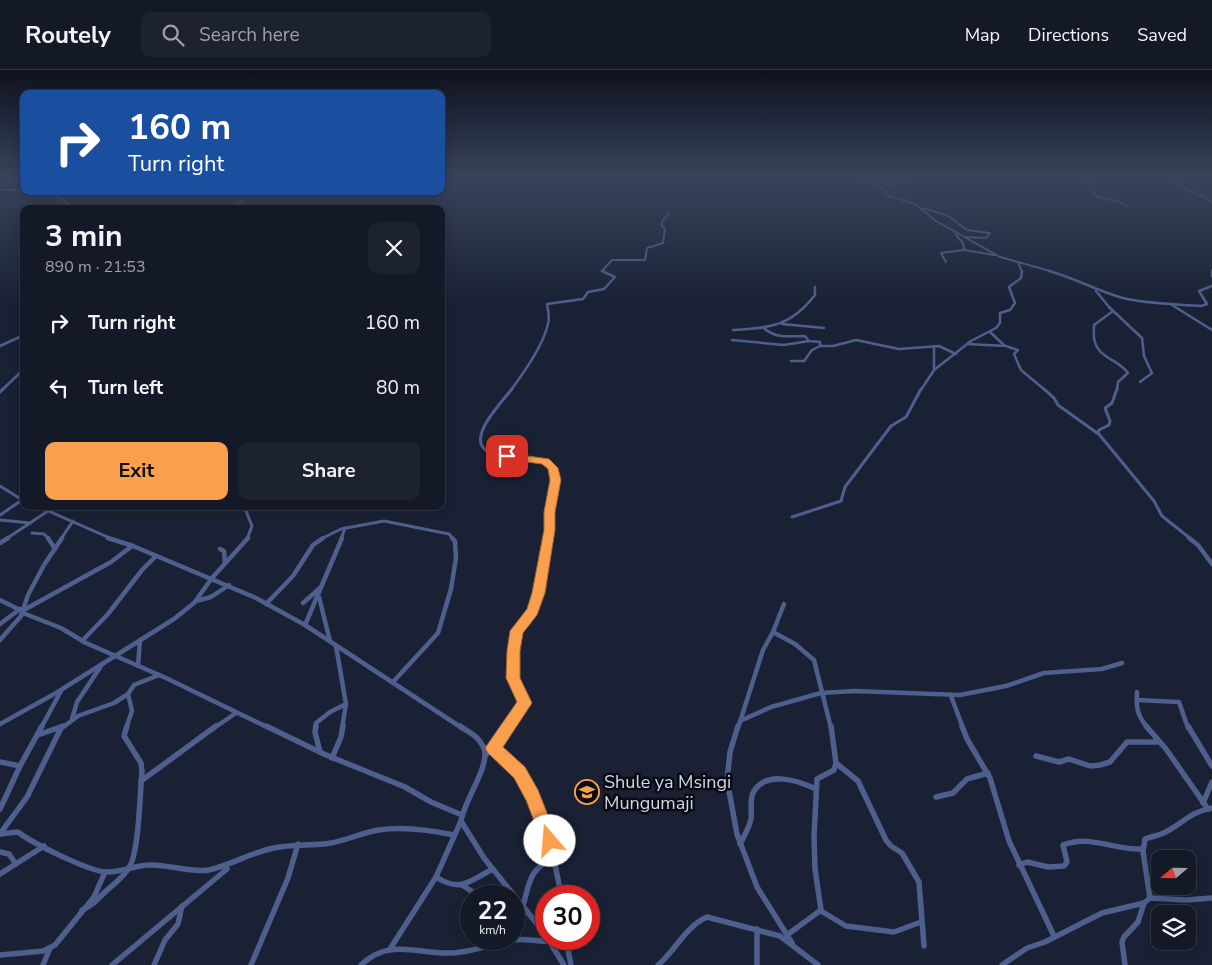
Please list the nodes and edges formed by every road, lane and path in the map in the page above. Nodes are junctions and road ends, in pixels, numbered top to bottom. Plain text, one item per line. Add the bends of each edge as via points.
1 (664, 220) edge
2 (935, 220) edge
3 (954, 220) edge
4 (957, 232) junction
5 (965, 237) junction
6 (964, 250) junction
7 (997, 256) junction
8 (946, 262) dead end
9 (1018, 262) junction
10 (1212, 270) edge
11 (1212, 276) edge
12 (1212, 286) edge
13 (815, 287) dead end
14 (1093, 289) junction
15 (1172, 304) junction
16 (1206, 304) junction
17 (1212, 305) edge
18 (1112, 311) junction
19 (782, 324) junction
20 (764, 328) junction
21 (824, 328) dead end
22 (733, 330) dead end
23 (1212, 330) edge
24 (990, 332) junction
25 (20, 338) edge
26 (732, 340) dead end
27 (809, 341) junction
28 (968, 344) junction
29 (1004, 345) junction
30 (0, 346) edge
31 (820, 346) junction
32 (934, 346) junction
33 (956, 354) junction
34 (791, 362) dead end
35 (934, 370) junction
36 (20, 373) edge
37 (1140, 382) dead end
38 (0, 392) edge
39 (1098, 433) junction
40 (0, 486) edge
41 (20, 498) edge
42 (20, 502) edge
43 (48, 511) joint
44 (246, 511) dead end
45 (0, 515) edge
46 (792, 517) dead end
47 (0, 520) edge
48 (73, 521) junction
49 (31, 523) junction
50 (346, 527) junction
51 (32, 533) dead end
52 (0, 543) edge
53 (133, 546) junction
54 (55, 549) junction
55 (220, 549) dead end
56 (156, 556) junction
57 (225, 563) junction
58 (1212, 564) edge
59 (203, 575) junction
60 (212, 578) junction
61 (229, 586) junction
62 (206, 587) junction
63 (322, 587) junction
64 (319, 595) junction
65 (0, 600) edge
66 (196, 601) junction
67 (303, 603) dead end
68 (266, 604) junction
69 (784, 604) dead end
70 (22, 611) junction
71 (0, 624) edge
72 (305, 625) junction
73 (773, 632) junction
74 (0, 637) edge
75 (140, 640) junction
76 (82, 641) junction
77 (330, 642) junction
78 (336, 646) junction
79 (115, 655) junction
80 (1122, 663) dead end
81 (102, 664) junction
82 (138, 666) junction
83 (159, 675) junction
84 (393, 682) junction
85 (62, 689) junction
86 (1137, 692) dead end
87 (128, 694) junction
88 (824, 694) junction
89 (950, 696) junction
90 (1137, 700) junction
91 (346, 704) junction
92 (236, 713) junction
93 (72, 719) junction
94 (740, 721) junction
95 (0, 724) edge
96 (61, 728) junction
97 (38, 735) junction
98 (1158, 742) junction
99 (493, 748) junction
100 (320, 752) junction
101 (485, 756) junction
102 (1036, 756) dead end
103 (332, 758) junction
104 (0, 762) edge
105 (836, 763) junction
106 (20, 766) junction
107 (1212, 766) edge
108 (988, 773) junction
109 (141, 781) junction
110 (1212, 782) edge
111 (816, 789) junction
112 (936, 797) dead end
113 (1203, 803) junction
114 (1210, 808) edge
115 (0, 809) edge
116 (462, 818) junction
117 (0, 834) edge
118 (454, 835) junction
119 (298, 844) junction
120 (740, 844) junction
121 (44, 846) junction
122 (1143, 848) junction
123 (0, 852) edge
124 (556, 859) junction
125 (16, 864) junction
126 (1019, 865) junction
127 (227, 869) dead end
128 (493, 869) junction
129 (124, 871) junction
130 (105, 872) junction
131 (0, 874) edge
132 (436, 877) junction
133 (460, 885) edge
134 (462, 885) edge
135 (506, 885) edge
136 (560, 885) edge
137 (1150, 898) junction
138 (1212, 898) edge
139 (1144, 902) junction
140 (182, 906) junction
141 (525, 909) joint
142 (82, 910) junction
143 (821, 911) junction
144 (535, 922) edge
145 (921, 922) junction
146 (757, 929) junction
147 (787, 935) junction
148 (1054, 936) junction
149 (535, 942) edge
150 (792, 943) junction
151 (924, 946) dead end
152 (50, 948) junction
153 (390, 949) junction
154 (555, 950) edge
155 (568, 950) edge
156 (0, 955) edge
157 (661, 964) edge
158 (42, 965) edge
159 (112, 965) edge
160 (154, 965) edge
161 (251, 965) edge
162 (361, 965) edge
163 (564, 965) edge
164 (571, 965) edge
165 (757, 965) edge
166 (818, 965) edge
167 (1002, 965) edge
168 (1125, 965) edge

1 - 99 street via 663,243 647,248 645,260 612,260 602,271 615,277 606,288 596,293 588,292 580,300 547,304 549,322 544,336 522,375 486,423 481,437 483,447 491,454 549,463 555,480 538,593 532,611 517,631 513,651 513,678 525,703
2 - 4 street
3 - 5 street via 968,230 990,233 986,238
4 - 5 street
4 - 6 street
5 - 7 street
6 - 7 street
6 - 8 street via 941,253
7 - 9 street
9 - 14 street via 1067,276
9 - 24 street via 1021,278 1009,287 1014,294 1014,304 1010,310 1000,313 998,326
10 - 11 street
12 - 16 street via 1199,292
13 - 19 street via 815,295 804,310
14 - 15 street via 1128,300
14 - 18 street
15 - 16 street
15 - 23 street
16 - 17 street
18 - 37 street via 1142,338 1143,354 1152,373
18 - 39 street via 1094,325 1094,340 1104,356 1128,373 1118,382 1117,393 1105,409 1109,425
19 - 20 street
19 - 21 street
20 - 22 street
20 - 27 street via 777,335 805,336
24 - 28 street
24 - 29 street
25 - 30 street
26 - 27 street via 784,344
27 - 31 street via 819,342
28 - 29 street
28 - 33 street
29 - 39 street via 1019,351 1014,354 1014,359 1029,380 1054,398 1056,404
31 - 32 street via 856,340 899,349
31 - 34 street via 812,350 804,361
32 - 33 street
32 - 35 street
33 - 35 street
35 - 46 street via 906,417 891,426 845,487 841,501
36 - 38 street
39 - 58 street via 1123,460 1162,516 1198,545
40 - 41 street
42 - 45 street
43 - 48 street
43 - 49 street
44 - 57 street via 252,521 252,531
47 - 49 street
48 - 53 street
48 - 54 street
49 - 52 street
50 - 63 street
50 - 68 street via 313,545 293,576
50 - 84 street via 385,521 445,532 455,541 454,575 438,633
51 - 54 street via 44,532
53 - 56 street
53 - 70 street via 111,562
54 - 70 street
55 - 57 street via 224,551
56 - 59 street
56 - 76 street
57 - 60 street
59 - 60 street
59 - 62 street
60 - 61 street
60 - 62 street
61 - 66 street via 212,597
61 - 68 street
62 - 66 street
63 - 64 street
63 - 67 street
64 - 72 street
64 - 77 street
65 - 70 street
66 - 75 street
68 - 72 street
69 - 73 street
70 - 71 street
70 - 74 street
70 - 76 street
72 - 77 street
73 - 88 street via 811,657
73 - 94 street via 758,660
75 - 79 street
75 - 82 street
76 - 79 street
77 - 78 street
78 - 84 street
78 - 91 street
79 - 81 street
79 - 82 street
80 - 89 street via 1108,669 1043,673 982,692
81 - 85 street
81 - 93 street via 77,702
82 - 83 street
83 - 87 street via 134,685
83 - 92 street
84 - 101 street via 476,737
85 - 95 street
85 - 97 street
86 - 90 street
87 - 93 street via 114,704
87 - 109 street via 131,717 124,736 140,763
88 - 89 street via 866,690 913,696
88 - 94 street via 785,702
88 - 105 street
89 - 108 street via 967,739
90 - 98 street via 1136,709 1141,720
90 - 107 street via 1179,702 1190,732
91 - 100 street via 316,724
91 - 103 street via 341,737
92 - 100 street
92 - 109 street
93 - 96 street
94 - 120 street via 730,752 727,780
96 - 97 street
96 - 117 street via 27,797
97 - 106 street
98 - 102 street via 1127,742 1110,762 1100,765 1090,766 1069,759 1059,762
98 - 113 street
99 - 101 street
99 - 124 street via 514,765 527,785
100 - 103 street
101 - 116 street via 466,800
103 - 116 street via 406,787
104 - 106 street
105 - 111 street via 834,770 817,779
105 - 145 street via 858,781 886,840 902,853 916,876 920,888
106 - 115 street
108 - 112 street via 967,779 953,793
108 - 126 street
109 - 129 street via 136,843 130,866
110 - 113 street
111 - 120 street via 798,782 778,780 758,787 754,792 750,824
111 - 143 street via 815,869
113 - 114 street
114 - 122 street via 1180,821 1162,834 1151,836 1145,840
116 - 118 street
116 - 128 street via 474,843
117 - 121 street via 18,832 32,843
118 - 119 street via 425,829 379,830 330,843
118 - 132 street
119 - 129 street via 265,850 207,870 147,865
119 - 161 street via 288,878
120 - 147 street via 757,887
121 - 125 street
121 - 130 street via 83,866
122 - 126 street via 1136,850 1099,840 1084,841 1063,845 1067,862 1064,866 1048,867 1027,862
122 - 137 street
123 - 125 street via 9,854
124 - 136 street
124 - 141 street via 542,862 534,871
125 - 131 street
126 - 148 street
127 - 140 street
128 - 134 street
128 - 135 street
129 - 130 street
129 - 142 street via 91,906
130 - 142 street via 94,897
132 - 133 street via 449,885
132 - 153 street
137 - 138 street
137 - 139 street
139 - 148 street via 1102,913
139 - 168 street via 1138,922 1122,942
140 - 159 street
140 - 160 street via 178,924 165,940
141 - 144 street
142 - 152 street via 62,939
143 - 145 street via 846,926 894,932
143 - 147 street
145 - 151 street
146 - 150 street
146 - 157 street via 707,917 690,926
146 - 165 street
147 - 150 street
148 - 167 street via 1027,948
149 - 153 street via 518,939 451,953
150 - 166 street
152 - 156 street
152 - 158 street
153 - 162 street via 374,953
154 - 163 street
155 - 164 street

